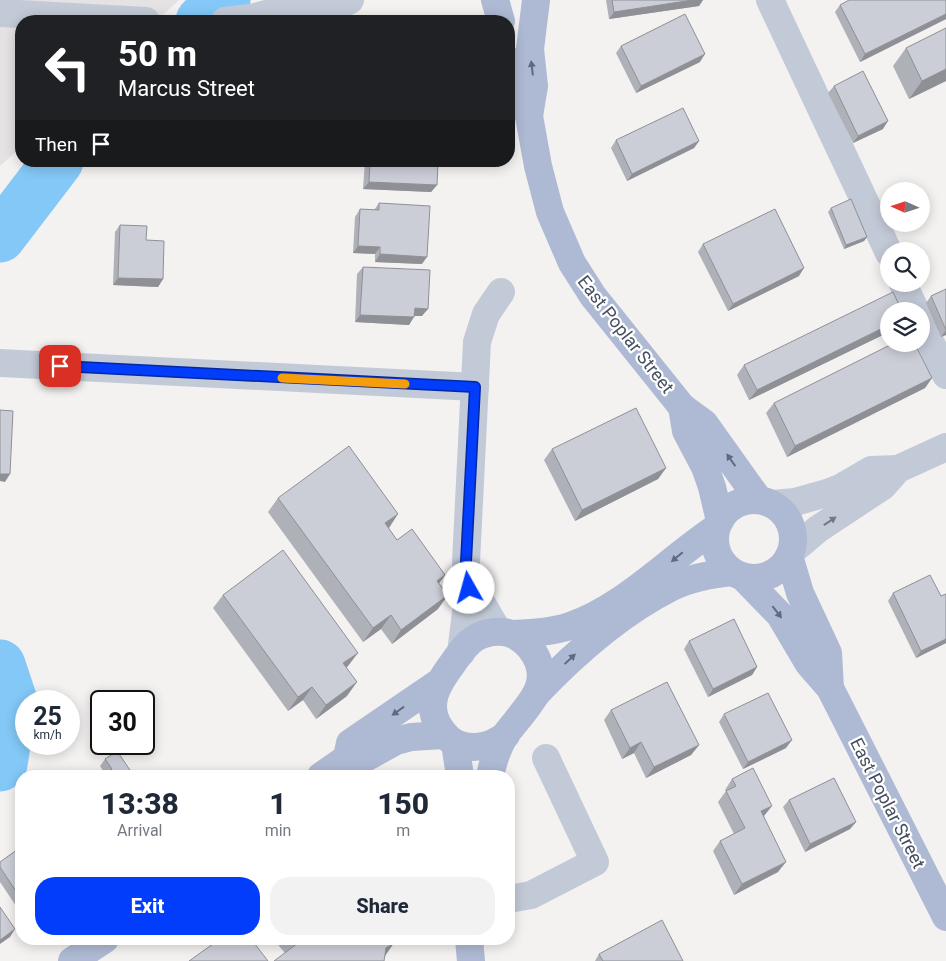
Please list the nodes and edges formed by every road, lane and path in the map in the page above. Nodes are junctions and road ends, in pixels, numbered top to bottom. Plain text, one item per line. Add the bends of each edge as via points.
1 (350, 0) edge
2 (495, 0) edge
3 (536, 0) edge
4 (770, 0) edge
5 (313, 1) edge
6 (0, 13) edge
7 (34, 15) edge
8 (258, 15) edge
9 (499, 15) edge
10 (515, 91) edge
11 (529, 116) junction
12 (884, 242) edge
13 (501, 292) dead end
14 (930, 341) edge
15 (0, 364) edge
16 (946, 375) edge
17 (475, 387) junction
18 (682, 407) junction
19 (946, 446) edge
20 (898, 469) junction
21 (765, 502) junction
22 (718, 525) junction
23 (791, 553) junction
24 (738, 575) junction
25 (469, 588) junction
26 (506, 633) junction
27 (461, 652) junction
28 (438, 683) junction
29 (830, 688) junction
30 (536, 694) junction
31 (506, 735) junction
32 (449, 739) junction
33 (348, 758) junction
34 (546, 758) dead end
35 (330, 770) edge
36 (458, 770) edge
37 (492, 770) edge
38 (515, 898) edge
39 (946, 918) edge
40 (96, 945) edge
41 (470, 945) edge
42 (72, 961) edge
43 (471, 961) edge

1 - 5 street via 341,5
2 - 9 main road
11 -> 3 main road, East Poplar Street via 534,86 530,49
4 - 12 street
5 - 8 street
6 - 7 street
10 - 11 main road, East Poplar Street
11 - 18 main road, East Poplar Street via 550,212 572,263 593,296
13 - 17 street via 486,314 477,342
14 - 16 street
15 - 17 street
17 - 25 street via 466,562
21 -> 18 main road, East Poplar Street via 704,423
18 - 22 main road, East Poplar Street via 686,431 712,487
19 - 20 street
20 - 21 street via 871,470 840,488 796,502
23 -> 20 street via 818,529 883,486
21 - 22 main road via 745,501 732,506
21 - 23 main road via 783,512 790,524 794,537
22 - 24 main road via 717,552 723,563
22 -> 26 main road via 649,579 597,614 570,626 543,632
23 - 24 main road via 778,571 767,577 755,579
23 - 29 main road, East Poplar Street via 800,594 828,653
24 -> 29 main road, East Poplar Street via 780,615 809,664
30 -> 24 main road via 582,648 627,614 673,586 697,578
25 - 26 street
25 - 27 street
26 - 27 main road via 484,634
26 - 30 main road via 526,642 535,653 540,668
27 - 28 main road
28 - 32 main road via 432,710
28 -> 33 main road via 350,742
29 - 39 main road, East Poplar Street
30 - 31 main road
31 - 32 main road via 481,747 468,747
31 - 37 main road
32 - 33 main road via 411,737 396,741 367,757
32 - 36 main road
33 - 35 main road
34 - 38 street via 595,862 531,895
40 - 42 main road
41 - 43 main road

